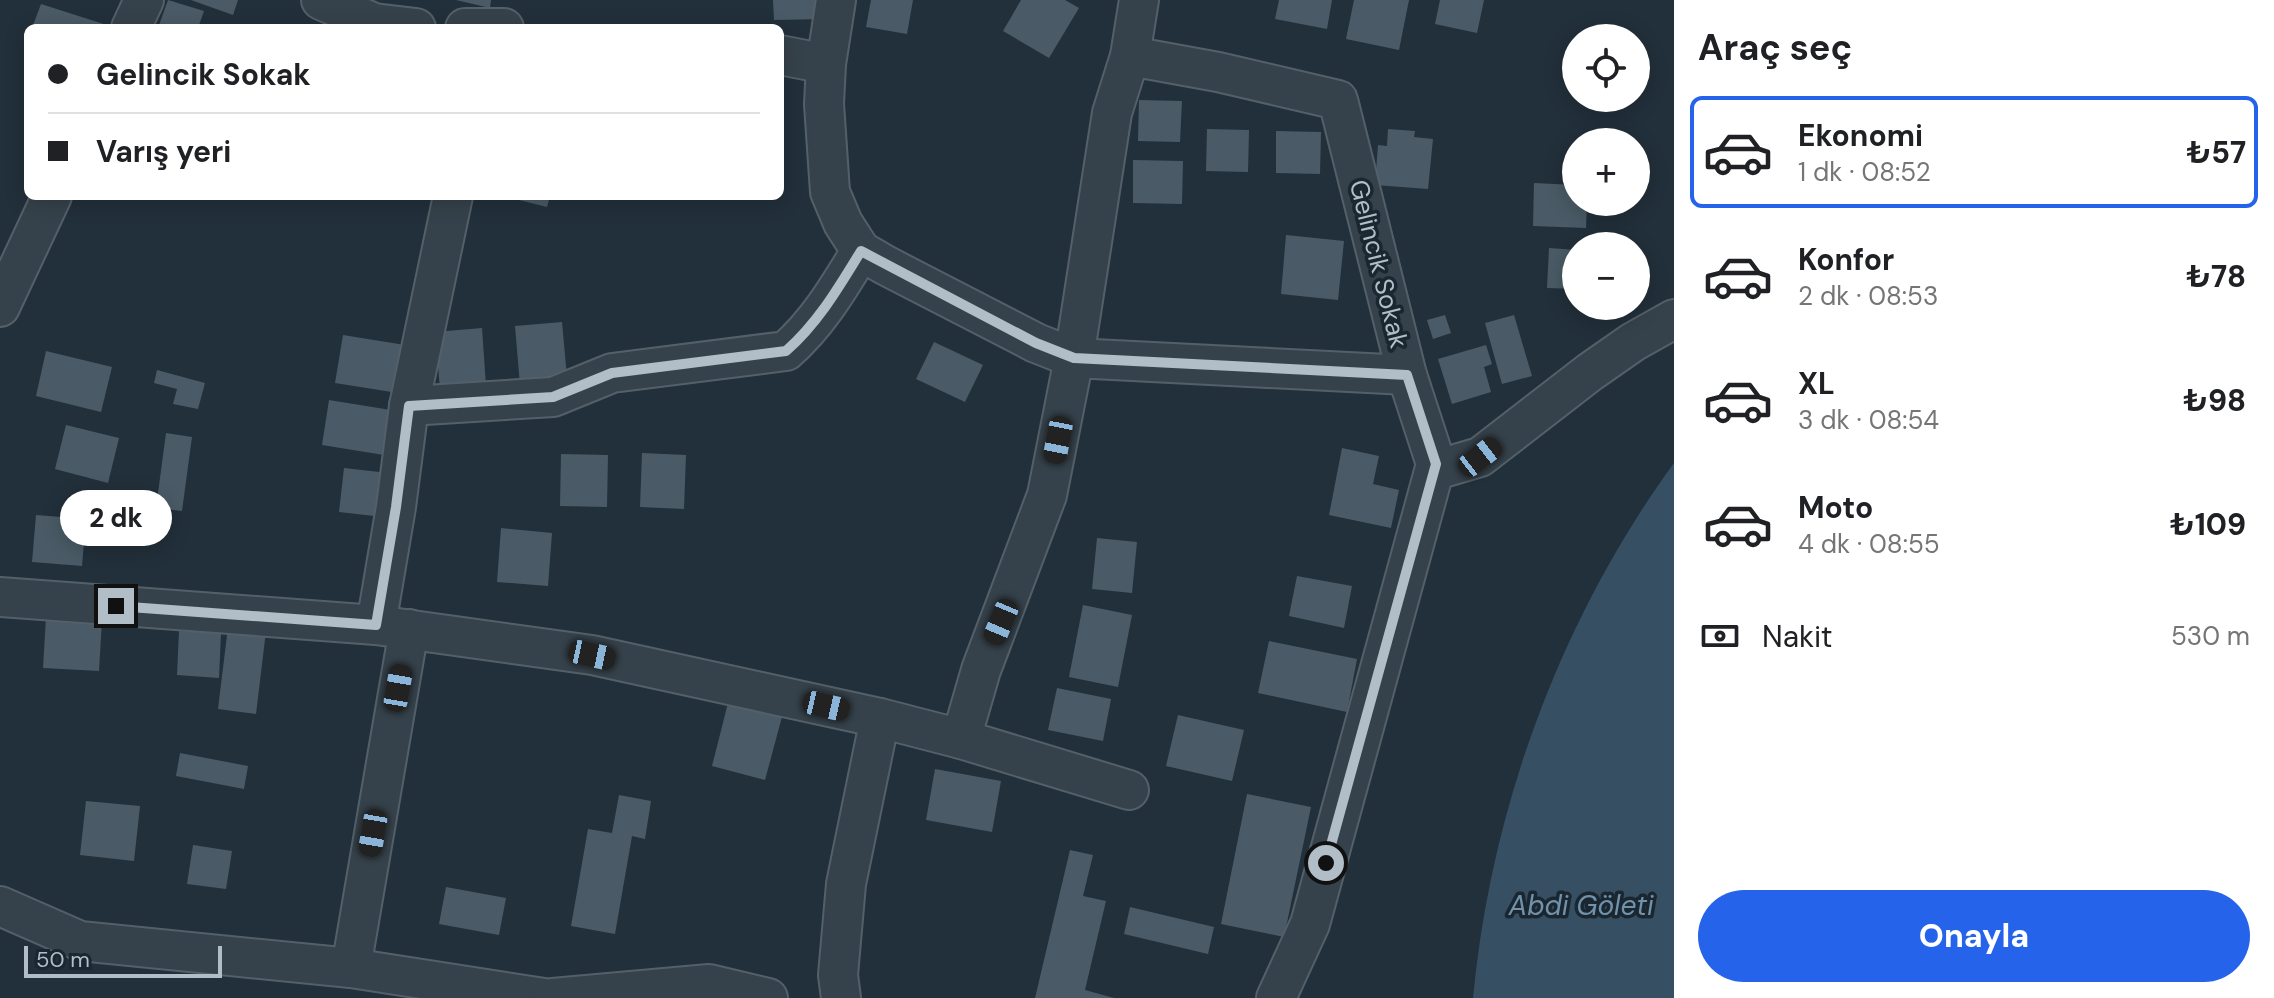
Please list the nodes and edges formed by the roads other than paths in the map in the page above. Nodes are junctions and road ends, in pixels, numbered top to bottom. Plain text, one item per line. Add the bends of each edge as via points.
1 (144, 0) edge
2 (321, 0) edge
3 (836, 0) edge
4 (1139, 0) edge
5 (133, 24) edge
6 (382, 24) edge
7 (784, 56) edge
8 (1130, 56) junction
9 (826, 64) junction
10 (50, 200) edge
11 (452, 200) edge
12 (861, 251) junction
13 (0, 307) edge
14 (1674, 319) edge
15 (1074, 358) junction
16 (1407, 375) junction
17 (409, 406) junction
18 (1436, 464) junction
19 (0, 597) edge
20 (392, 627) junction
21 (880, 718) junction
22 (961, 739) junction
23 (1129, 790) dead end
24 (0, 906) edge
25 (351, 968) junction
26 (544, 998) edge
27 (553, 998) edge
28 (768, 998) edge
29 (841, 998) edge
30 (1276, 998) edge

1 - 5 street
2 - 6 street
3 - 9 street
4 - 8 street
7 - 9 street
8 - 15 street via 1112,113
8 - 16 street, Gelincik Sokak via 1338,100
9 - 12 street via 830,192
10 - 13 street
11 - 17 street
12 - 15 street
12 - 17 street via 804,335 786,351 612,373 553,397
14 - 18 street via 1601,364 1480,457 1446,467
15 - 16 street
15 - 22 street via 1047,495 981,670
16 - 18 street, Gelincik Sokak
17 - 20 street via 396,507
18 - 30 street via 1310,924
19 - 20 street
20 - 21 street via 592,655
20 - 25 street
21 - 22 street
21 - 29 street via 846,884 838,975
22 - 23 street
24 - 25 street via 80,941
25 - 26 street
27 - 28 street via 709,984

